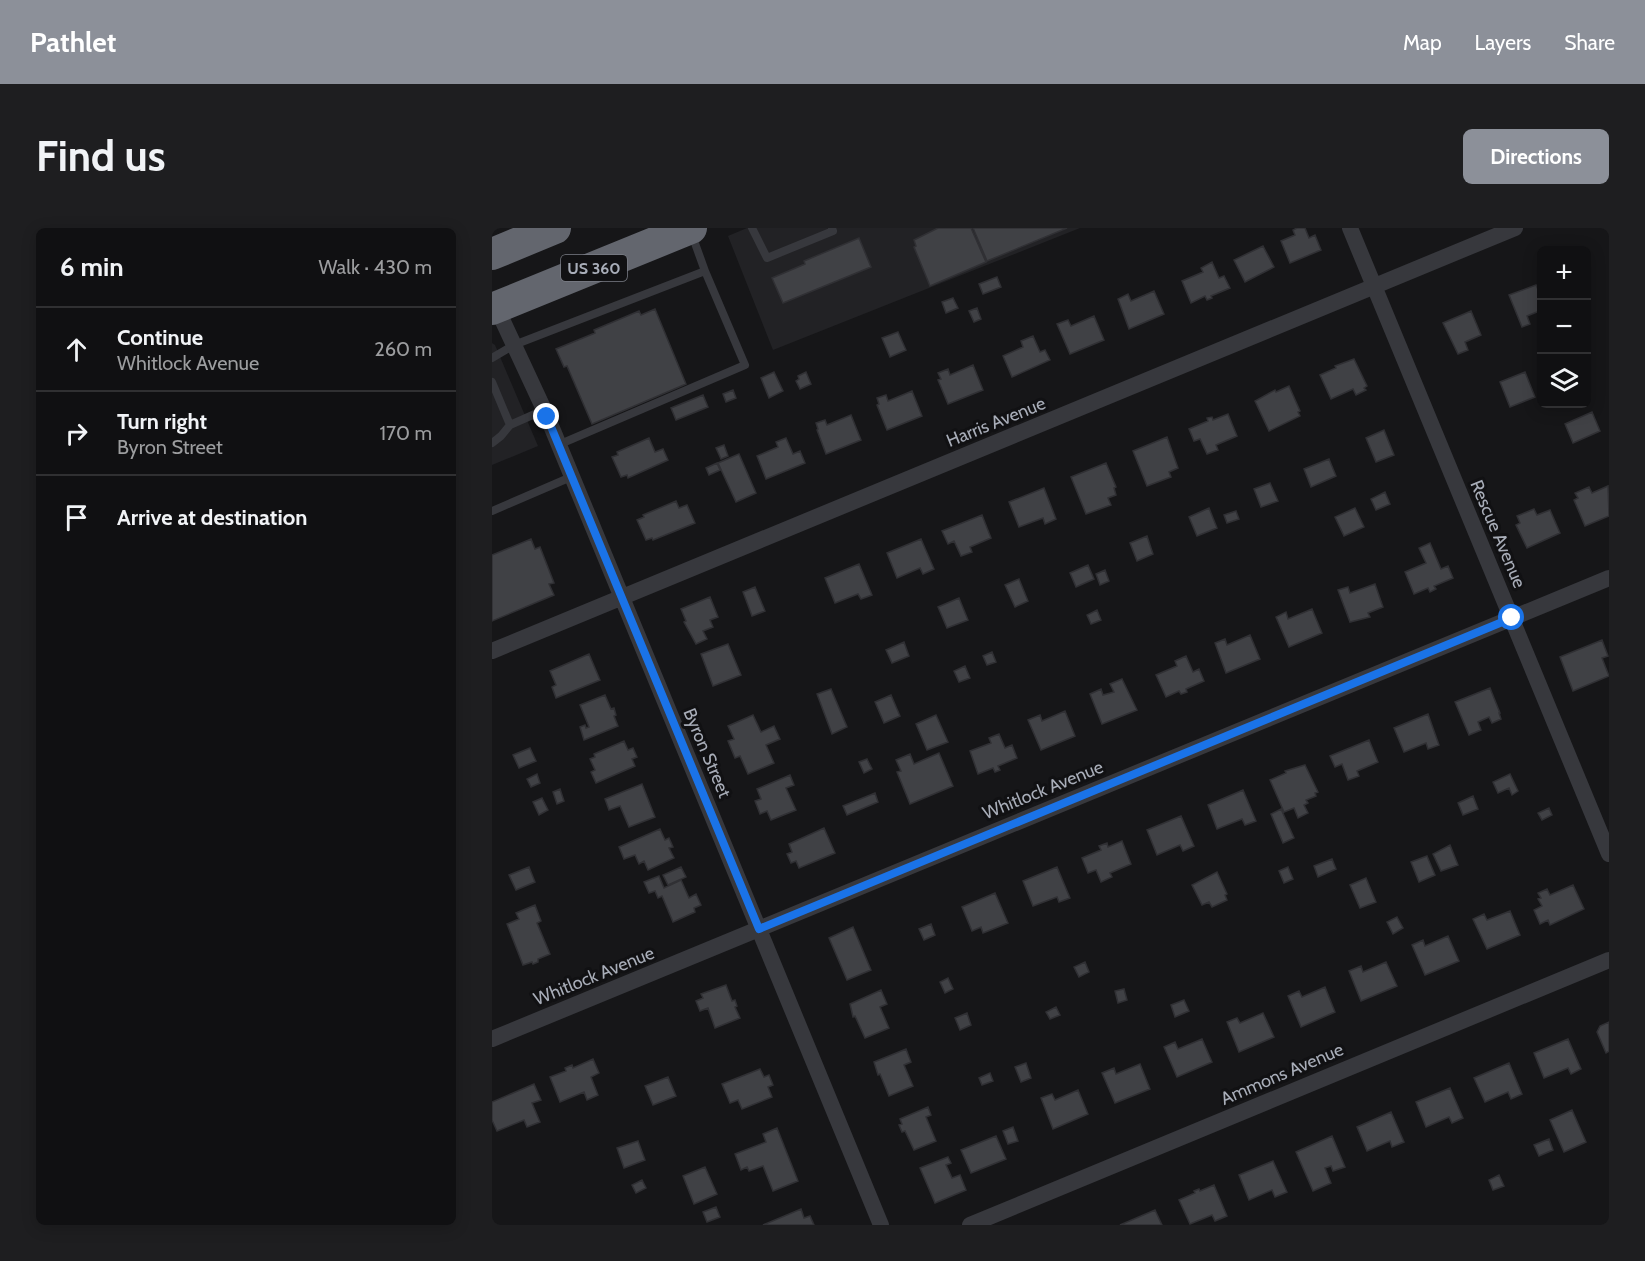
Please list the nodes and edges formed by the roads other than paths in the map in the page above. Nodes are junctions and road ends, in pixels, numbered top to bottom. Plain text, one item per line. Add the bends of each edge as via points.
1 (555, 228) edge
2 (690, 228) edge
3 (752, 228) edge
4 (831, 228) edge
5 (1350, 228) edge
6 (1515, 228) edge
7 (492, 254) edge
8 (705, 271) junction
9 (1374, 287) junction
10 (493, 305) edge
11 (514, 345) junction
12 (492, 358) edge
13 (492, 382) edge
14 (544, 410) junction
15 (510, 425) junction
16 (492, 443) edge
17 (558, 444) junction
18 (571, 477) junction
19 (492, 511) edge
20 (1609, 578) edge
21 (621, 598) junction
22 (1512, 618) junction
23 (492, 651) edge
24 (1609, 854) edge
25 (759, 929) junction
26 (1609, 960) edge
27 (492, 1039) edge
28 (881, 1225) edge
29 (970, 1225) edge

1 - 7 highway
2 - 8 lane
2 - 10 highway, US 360
3 - 4 lane via 767,258 833,231
5 - 9 street, Rescue Avenue
6 - 9 street, Harris Avenue
8 - 11 lane
8 - 17 lane via 746,366
9 - 21 street, Harris Avenue
9 - 22 street, Rescue Avenue
10 - 11 street, Byron Street
11 - 12 lane
11 - 14 street, Byron Street
13 - 15 lane
14 - 15 lane
14 - 17 street, Byron Street
15 - 16 lane
17 - 18 street, Byron Street
18 - 19 lane
18 - 21 street, Byron Street
20 - 22 street, Whitlock Avenue
21 - 23 street, Harris Avenue
21 - 25 street, Byron Street
22 - 24 street, Rescue Avenue
22 - 25 street, Whitlock Avenue
25 - 27 street, Whitlock Avenue
25 - 28 street, Byron Street
26 - 29 street, Ammons Avenue

